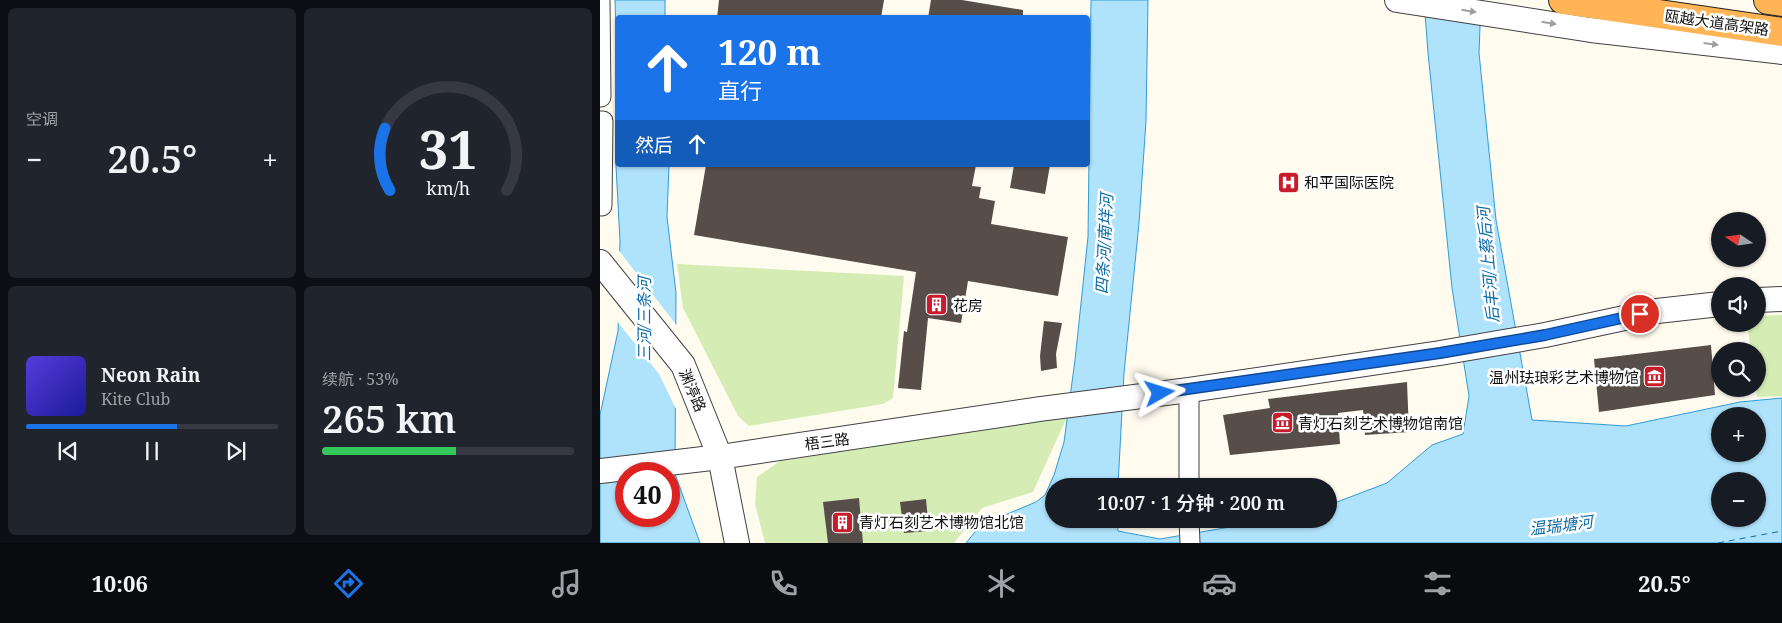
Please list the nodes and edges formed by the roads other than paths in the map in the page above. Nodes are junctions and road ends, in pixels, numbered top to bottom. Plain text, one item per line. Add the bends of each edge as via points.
1 (600, 0) edge
2 (1400, 0) edge
3 (1563, 0) edge
4 (1624, 0) edge
5 (1768, 0) edge
6 (1782, 2) edge
7 (1782, 26) edge
8 (1782, 32) edge
9 (1782, 52) edge
10 (600, 97) edge
11 (600, 121) edge
12 (600, 205) edge
13 (600, 262) edge
14 (1782, 299) edge
15 (1766, 300) edge
16 (1711, 305) edge
17 (1189, 390) junction
18 (720, 456) junction
19 (604, 471) edge
20 (1189, 478) edge
21 (1190, 528) edge
22 (737, 543) edge
23 (1190, 543) edge

1 - 10 street
2 -> 9 street via 1591,30
3 - 8 highway, 瓯越大道高架路
4 - 7 highway
5 - 6 highway, 瓯越大道高架路
11 - 12 street via 603,121
13 - 18 street, 渊渟路 via 683,365
14 - 15 street
16 - 17 street via 1657,311 1440,353
17 - 18 street, 梧三路
17 - 20 street
18 - 19 street, 梧三路
18 - 22 street, 渊渟路
21 - 23 street

